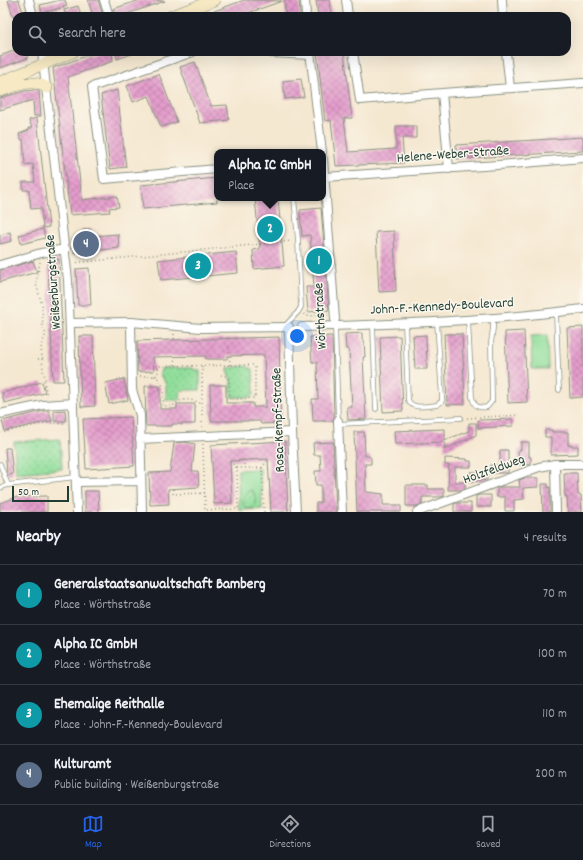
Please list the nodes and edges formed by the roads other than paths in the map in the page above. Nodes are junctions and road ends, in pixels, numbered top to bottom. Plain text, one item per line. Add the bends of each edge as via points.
1 (29, 0) edge
2 (104, 0) edge
3 (215, 0) edge
4 (305, 0) edge
5 (346, 0) edge
6 (502, 0) edge
7 (32, 12) edge
8 (108, 12) edge
9 (182, 12) edge
10 (306, 12) edge
11 (348, 12) edge
12 (503, 12) edge
13 (43, 56) edge
14 (62, 56) edge
15 (181, 56) edge
16 (310, 56) edge
17 (354, 56) edge
18 (506, 56) edge
19 (44, 63) junction
20 (0, 82) edge
21 (583, 83) edge
22 (47, 88) junction
23 (510, 88) junction
24 (0, 91) edge
25 (442, 93) junction
26 (322, 149) edge
27 (583, 158) edge
28 (214, 169) edge
29 (449, 169) junction
30 (326, 177) edge
31 (326, 191) edge
32 (294, 201) edge
33 (66, 249) junction
34 (0, 265) edge
35 (583, 309) edge
36 (556, 312) junction
37 (493, 318) junction
38 (335, 319) junction
39 (468, 320) junction
40 (131, 322) junction
41 (436, 322) junction
42 (70, 323) junction
43 (405, 323) junction
44 (372, 324) junction
45 (287, 327) junction
46 (302, 327) dead end
47 (559, 390) dead end
48 (73, 403) junction
49 (376, 409) dead end
50 (0, 414) edge
51 (461, 418) road end
52 (338, 422) junction
53 (292, 432) junction
54 (140, 439) junction
55 (0, 464) edge
56 (555, 464) junction
57 (583, 464) edge
58 (76, 480) junction
59 (141, 481) junction
60 (8, 485) junction
61 (0, 488) edge
62 (77, 512) edge
63 (142, 512) edge
64 (296, 512) edge
65 (342, 512) edge
66 (417, 512) edge
67 (556, 512) edge

1 - 7 street
2 - 8 street
3 - 9 street
4 - 10 street
5 - 11 street
6 - 12 street
13 - 19 street, Weißenburgstraße
14 - 19 street
15 - 28 street via 92,87 104,179
16 - 26 street
17 - 25 street via 360,100
18 - 23 street
19 - 20 street
19 - 22 street, Weißenburgstraße
21 - 23 street
22 - 24 street via 35,82
22 - 33 street, Weißenburgstraße
23 - 25 street
25 - 29 street
27 - 29 street, Helene-Weber-Straße
29 - 30 street, Helene-Weber-Straße
31 - 38 street, Wörthstraße
32 - 45 lane via 301,307
33 - 34 street via 41,253
33 - 42 street, Weißenburgstraße
35 - 36 street, John-F.-Kennedy-Boulevard
36 - 37 street, John-F.-Kennedy-Boulevard
36 - 47 lane
37 - 39 street, John-F.-Kennedy-Boulevard
37 - 39 lane via 490,343 492,401 484,408 476,406 472,397
38 - 44 street, John-F.-Kennedy-Boulevard
38 - 46 street, John-F.-Kennedy-Boulevard
38 - 52 lane, Wörthstraße
39 - 41 street, John-F.-Kennedy-Boulevard
40 - 42 street
40 - 45 street via 201,328
40 - 54 street via 132,390 140,415
41 - 43 street, John-F.-Kennedy-Boulevard
41 - 43 lane via 442,401 437,405 413,406 408,400
42 - 48 street, Weißenburgstraße
43 - 44 street, John-F.-Kennedy-Boulevard
44 - 49 lane
45 - 53 street, Rosa-Kempf-Straße
48 - 50 street via 49,404
48 - 58 street, Weißenburgstraße
51 - 52 lane
52 - 65 street, Wörthstraße
53 - 54 street
53 - 64 street, Rosa-Kempf-Straße
54 - 59 street
55 - 60 lane
56 - 57 street, Holzfeldweg
56 - 66 street, Holzfeldweg via 539,467
56 - 67 street
58 - 59 street
58 - 60 lane
58 - 62 street, Weißenburgstraße
59 - 63 street
60 - 61 lane

